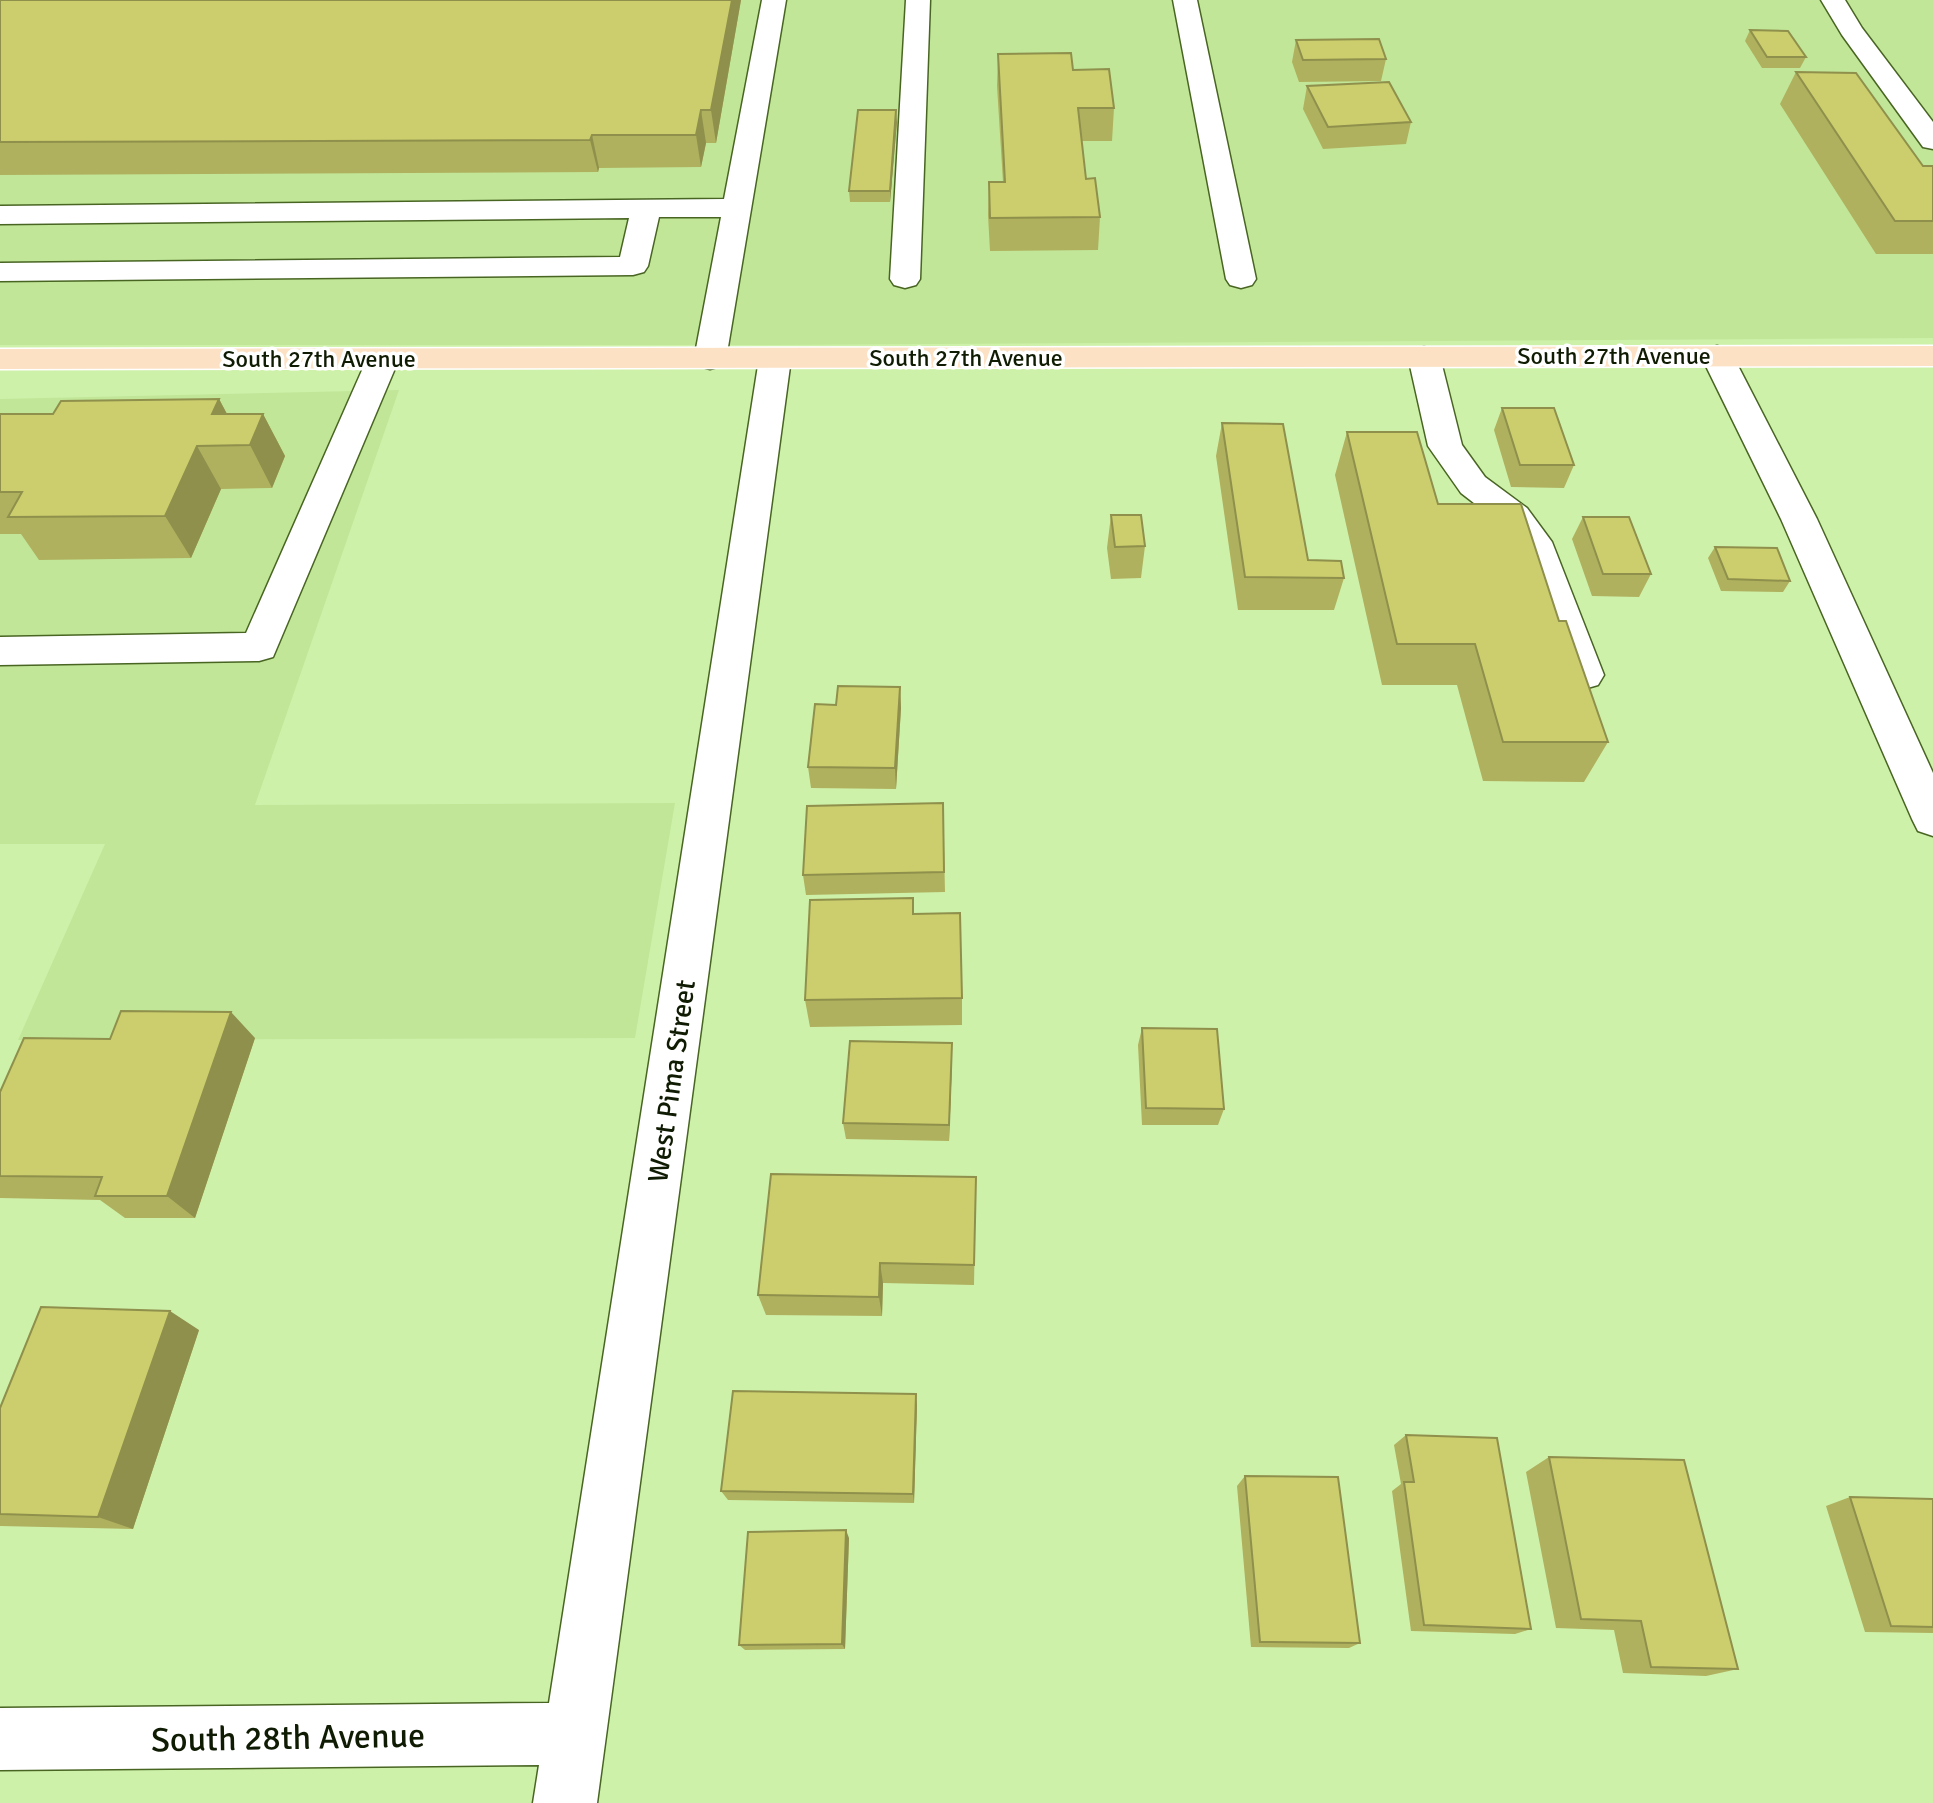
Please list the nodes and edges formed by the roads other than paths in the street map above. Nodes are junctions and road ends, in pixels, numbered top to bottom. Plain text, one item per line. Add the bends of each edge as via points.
1 (774, 0) edge
2 (918, 0) edge
3 (1185, 0) edge
4 (1833, 0) edge
5 (1933, 141) edge
6 (646, 208) junction
7 (736, 208) junction
8 (9, 214) edge
9 (0, 239) edge
10 (0, 272) edge
11 (905, 279) dead end
12 (1241, 279) dead end
13 (1717, 356) junction
14 (1933, 356) edge
15 (1424, 357) junction
16 (0, 359) edge
17 (383, 359) junction
18 (710, 359) junction
19 (775, 359) junction
20 (0, 651) edge
21 (1591, 695) edge
22 (1933, 819) edge
23 (575, 1734) junction
24 (0, 1739) edge
25 (565, 1803) edge

1 - 7 street
2 - 11 street
3 - 12 street
4 - 5 street
6 - 7 street
6 - 8 street
6 - 10 street via 633,266
7 - 18 street
8 - 9 street
13 - 14 main road, South 27th Avenue
13 - 15 main road, South 27th Avenue
13 - 22 street via 1799,519
15 - 19 main road, South 27th Avenue
15 - 21 street via 1445,446 1473,485 1514,516 1539,551
16 - 17 main road, South 27th Avenue
17 - 18 main road, South 27th Avenue
17 - 20 street via 259,647
18 - 19 main road, South 27th Avenue
19 - 23 street, West Pima Street
23 - 24 street, South 28th Avenue
23 - 25 street, West Pima Street

